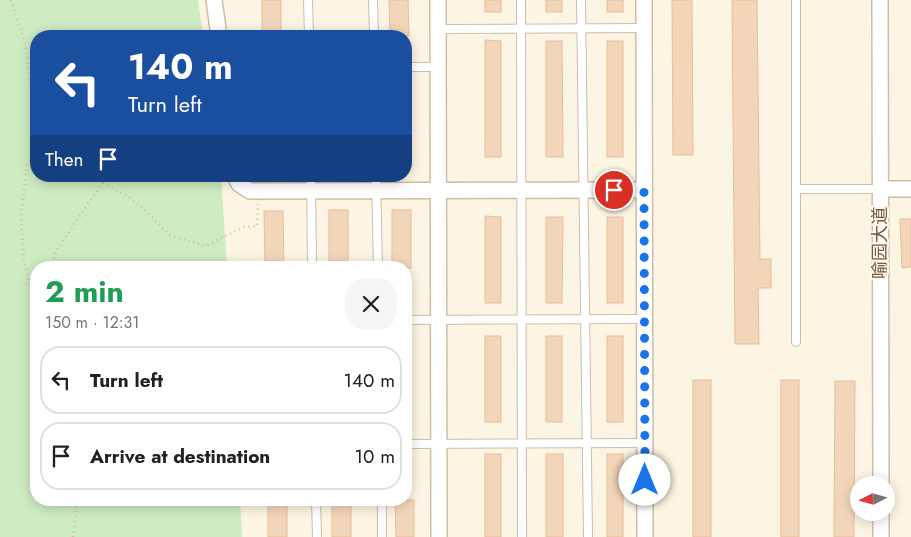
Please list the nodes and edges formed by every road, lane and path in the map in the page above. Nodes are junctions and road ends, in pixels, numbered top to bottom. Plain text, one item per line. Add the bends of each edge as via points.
1 (11, 0) edge
2 (214, 0) edge
3 (308, 0) edge
4 (374, 0) edge
5 (438, 0) edge
6 (521, 0) edge
7 (581, 0) edge
8 (644, 0) edge
9 (796, 0) edge
10 (880, 0) edge
11 (582, 28) junction
12 (644, 28) junction
13 (438, 29) junction
14 (521, 29) junction
15 (218, 30) edge
16 (309, 30) edge
17 (374, 30) edge
18 (412, 67) edge
19 (438, 67) junction
20 (30, 80) edge
21 (30, 159) edge
22 (238, 182) edge
23 (103, 183) joint
24 (311, 183) edge
25 (377, 183) edge
26 (796, 189) junction
27 (880, 189) junction
28 (911, 189) edge
29 (439, 190) junction
30 (521, 190) junction
31 (584, 190) junction
32 (644, 190) junction
33 (259, 191) junction
34 (52, 261) edge
35 (312, 261) edge
36 (378, 261) edge
37 (30, 286) edge
38 (522, 319) junction
39 (585, 319) junction
40 (644, 319) junction
41 (412, 320) edge
42 (439, 320) junction
43 (796, 342) dead end
44 (522, 443) junction
45 (587, 443) junction
46 (645, 443) junction
47 (412, 444) edge
48 (439, 444) junction
49 (881, 476) edge
50 (76, 506) edge
51 (316, 506) edge
52 (382, 506) edge
53 (881, 521) edge
54 (73, 537) edge
55 (317, 537) edge
56 (382, 537) edge
57 (439, 537) edge
58 (522, 537) edge
59 (588, 537) edge
60 (645, 537) edge
61 (881, 537) edge

1 - 20 path via 25,43
2 - 15 street
3 - 16 lane
4 - 17 lane
5 - 13 street
6 - 14 lane
7 - 11 lane
8 - 12 street
9 - 26 lane
10 - 27 street, 喻园大道
11 - 12 lane
11 - 14 lane
11 - 31 lane
12 - 32 street
13 - 14 lane
13 - 19 street
14 - 30 lane
18 - 19 lane
19 - 29 street
21 - 37 path via 21,217 24,260
22 - 33 street via 250,191
23 - 33 path via 129,197 170,235 205,246 244,227 258,226
23 - 34 path
24 - 25 street
24 - 33 street
24 - 35 lane
25 - 29 street
25 - 36 lane
26 - 27 lane
26 - 43 lane
27 - 28 street
27 - 49 street, 喻园大道
29 - 30 street
29 - 42 street
30 - 31 street
30 - 38 lane
31 - 32 street
31 - 39 lane
32 - 40 street
38 - 39 lane
38 - 42 lane
38 - 44 lane
39 - 40 lane
39 - 45 lane
40 - 46 street
41 - 42 lane
42 - 48 street
44 - 45 lane
44 - 48 lane
44 - 58 lane
45 - 46 lane
45 - 59 lane
46 - 60 street
47 - 48 lane
48 - 57 street
50 - 54 path
51 - 55 lane
52 - 56 lane
53 - 61 street

